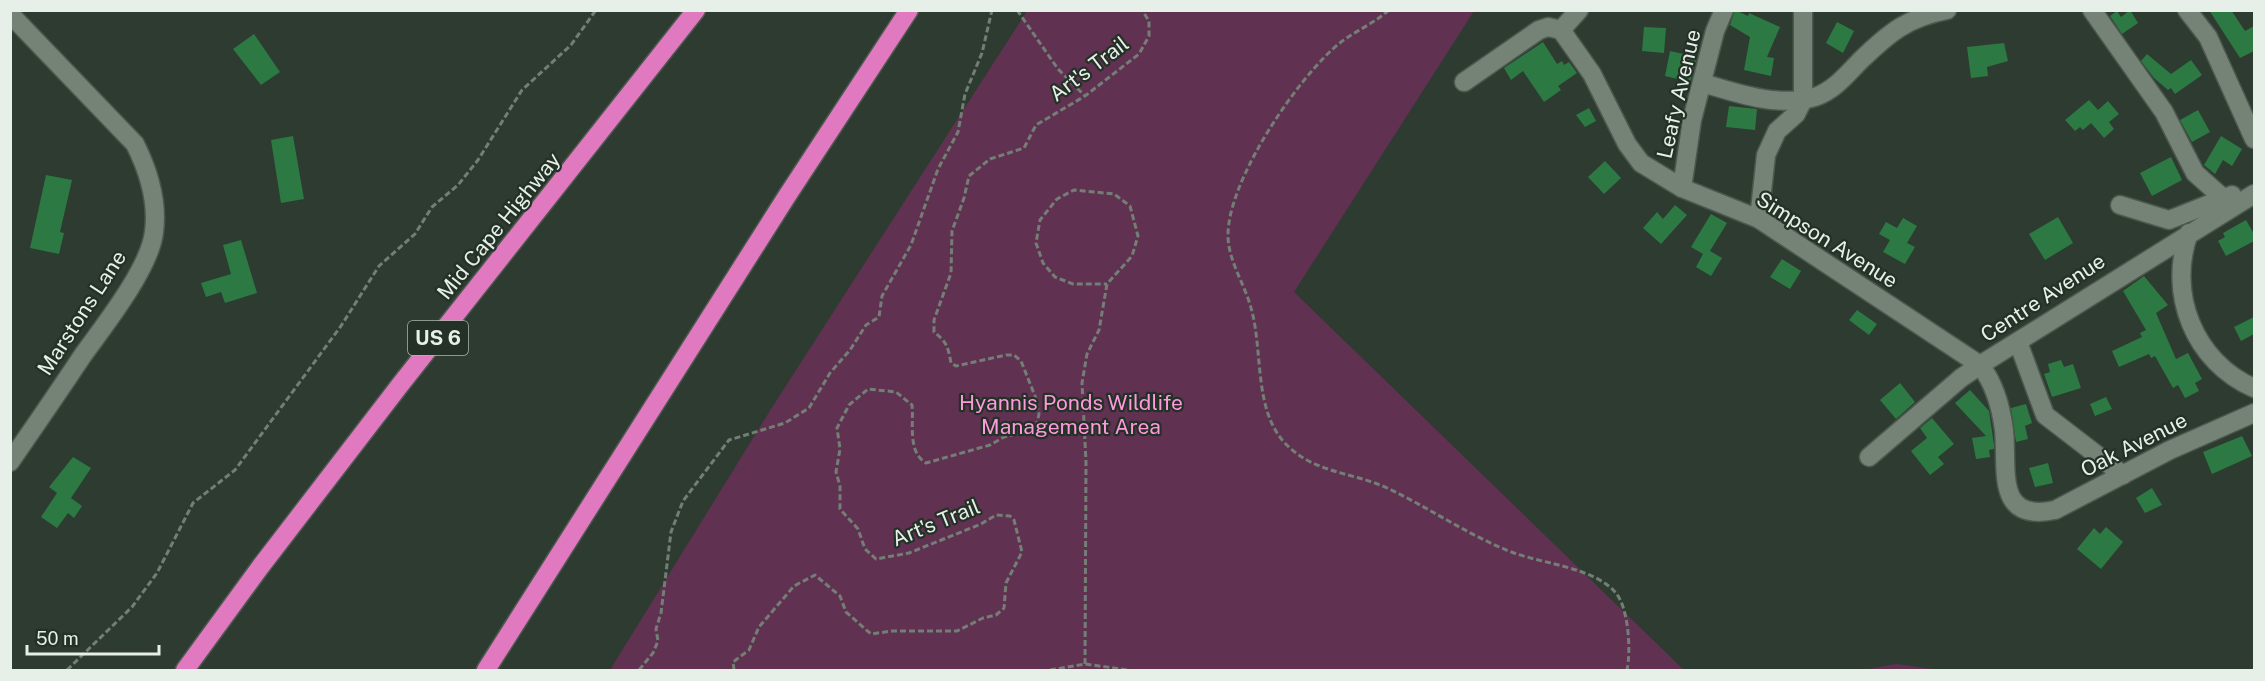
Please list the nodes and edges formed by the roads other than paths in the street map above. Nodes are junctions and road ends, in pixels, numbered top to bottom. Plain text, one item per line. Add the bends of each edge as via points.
1 (696, 10) edge
2 (909, 10) edge
3 (1579, 10) edge
4 (1724, 10) edge
5 (1803, 10) edge
6 (1947, 10) edge
7 (2092, 10) edge
8 (2187, 10) edge
9 (10, 14) edge
10 (1561, 30) junction
11 (1464, 82) dead end
12 (1702, 83) junction
13 (1803, 100) junction
14 (2254, 139) edge
15 (1682, 188) junction
16 (2254, 194) edge
17 (2223, 198) junction
18 (2120, 205) dead end
19 (1759, 219) junction
20 (2189, 233) junction
21 (2018, 342) junction
22 (1980, 365) junction
23 (2254, 388) edge
24 (2254, 413) edge
25 (1869, 458) dead end
26 (10, 462) edge
27 (2123, 475) junction
28 (2032, 511) joint
29 (185, 670) edge
30 (486, 670) edge

1 - 29 highway, Mid Cape Highway / US 6 via 393,394
2 - 30 highway
3 - 10 street
4 - 12 street, Leafy Avenue
5 - 13 street
6 - 13 street via 1907,22 1830,90
7 - 17 street via 2164,112 2195,173
8 - 14 street via 2208,37
9 - 26 street, Marstons Lane via 135,144 147,169 154,202 154,233 133,280
10 - 11 street via 1539,30
10 - 15 street, Simpson Avenue via 1592,74 1634,154 1641,163
12 - 13 street via 1757,97
12 - 15 street, Leafy Avenue
13 - 19 street via 1777,131 1766,154
15 - 19 street, Simpson Avenue
16 - 17 street via 2241,192
16 - 20 street, Centre Avenue
17 - 18 street via 2169,220
19 - 22 street, Simpson Avenue
20 - 21 street, Centre Avenue
20 - 23 street via 2179,267 2191,321 2209,355
21 - 22 street, Centre Avenue
21 - 27 street via 2045,415
22 - 25 street, Centre Avenue
22 - 28 street, Simpson Avenue via 1992,385 2004,430 2009,495
24 - 27 street, Oak Avenue
27 - 28 street, Oak Avenue via 2055,510

